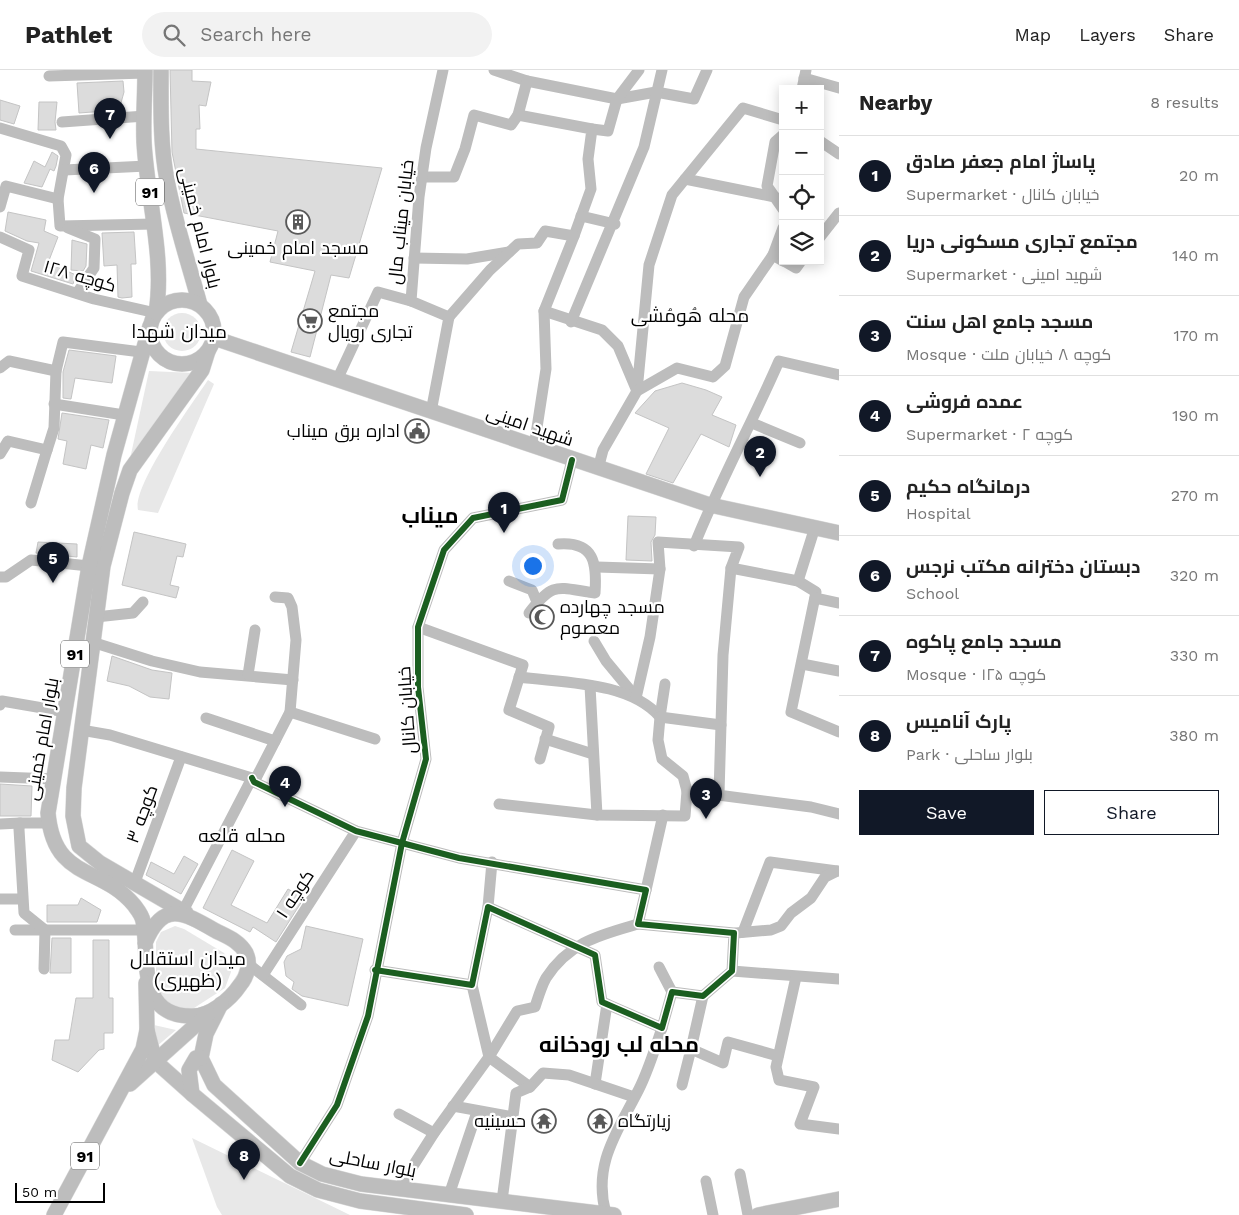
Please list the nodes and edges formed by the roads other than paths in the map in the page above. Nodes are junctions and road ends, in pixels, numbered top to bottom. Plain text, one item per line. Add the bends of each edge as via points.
1 (161, 70) edge
2 (443, 70) edge
3 (494, 70) edge
4 (639, 70) edge
5 (662, 70) edge
6 (707, 70) edge
7 (145, 71) edge
8 (56, 74) edge
9 (804, 79) edge
10 (527, 81) junction
11 (839, 88) edge
12 (656, 92) junction
13 (617, 99) junction
14 (518, 115) junction
15 (145, 116) junction
16 (779, 119) edge
17 (62, 122) dead end
18 (0, 128) edge
19 (592, 129) junction
20 (779, 138) edge
21 (824, 144) edge
22 (839, 154) edge
23 (147, 166) junction
24 (64, 170) junction
25 (422, 177) junction
26 (685, 180) junction
27 (775, 198) junction
28 (58, 199) junction
29 (779, 204) edge
30 (0, 207) edge
31 (839, 213) edge
32 (582, 216) junction
33 (154, 224) junction
34 (613, 224) junction
35 (63, 226) junction
36 (824, 232) edge
37 (574, 236) junction
38 (0, 237) edge
39 (509, 252) junction
40 (414, 258) junction
41 (779, 260) edge
42 (77, 293) junction
43 (410, 301) junction
44 (200, 306) junction
45 (544, 311) junction
46 (449, 317) junction
47 (153, 319) junction
48 (571, 322) junction
49 (211, 344) junction
50 (141, 352) junction
51 (0, 368) edge
52 (56, 371) junction
53 (839, 375) edge
54 (336, 380) junction
55 (637, 391) junction
56 (54, 404) junction
57 (431, 412) junction
58 (124, 414) junction
59 (752, 423) junction
60 (800, 443) dead end
61 (534, 447) junction
62 (47, 450) junction
63 (0, 454) edge
64 (572, 460) junction
65 (598, 469) junction
66 (31, 503) dead end
67 (710, 506) junction
68 (815, 527) junction
69 (839, 533) edge
70 (558, 544) dead end
71 (694, 546) junction
72 (88, 566) junction
73 (596, 567) junction
74 (731, 568) junction
75 (660, 569) junction
76 (0, 577) edge
77 (509, 581) dead end
78 (798, 581) junction
79 (275, 597) dead end
80 (815, 598) junction
81 (143, 602) dead end
82 (537, 602) junction
83 (839, 603) edge
84 (529, 613) dead end
85 (96, 617) junction
86 (418, 627) junction
87 (255, 630) dead end
88 (594, 641) dead end
89 (92, 642) junction
90 (802, 664) junction
91 (839, 672) edge
92 (248, 675) junction
93 (519, 677) junction
94 (293, 680) junction
95 (665, 684) dead end
96 (590, 686) junction
97 (636, 698) junction
98 (0, 704) edge
99 (66, 712) junction
100 (290, 712) junction
101 (660, 717) junction
102 (206, 718) dead end
103 (721, 725) junction
104 (82, 730) junction
105 (839, 732) edge
106 (375, 739) dead end
107 (545, 739) junction
108 (275, 741) junction
109 (593, 754) junction
110 (181, 757) junction
111 (540, 759) dead end
112 (0, 777) edge
113 (54, 779) junction
114 (253, 780) junction
115 (687, 791) junction
116 (719, 794) junction
117 (499, 804) dead end
118 (839, 814) edge
119 (597, 815) junction
120 (663, 815) junction
121 (20, 823) junction
122 (0, 824) edge
123 (49, 824) junction
124 (356, 832) junction
125 (402, 843) junction
126 (492, 862) junction
127 (838, 870) edge
128 (136, 882) junction
129 (646, 890) junction
130 (22, 898) junction
131 (0, 900) edge
132 (488, 907) junction
133 (189, 915) junction
134 (638, 924) junction
135 (15, 930) dead end
136 (45, 930) junction
137 (739, 932) junction
138 (145, 937) junction
139 (576, 946) junction
140 (248, 963) junction
141 (659, 967) dead end
142 (44, 969) dead end
143 (375, 970) junction
144 (732, 971) junction
145 (263, 975) junction
146 (796, 977) junction
147 (146, 979) junction
148 (839, 979) edge
149 (472, 984) junction
150 (672, 992) junction
151 (703, 996) junction
152 (607, 1004) junction
153 (301, 1005) dead end
154 (216, 1007) junction
155 (662, 1028) junction
156 (147, 1030) junction
157 (691, 1049) junction
158 (778, 1056) junction
159 (489, 1057) junction
160 (201, 1058) junction
161 (155, 1061) junction
162 (595, 1084) junction
163 (682, 1085) dead end
164 (530, 1087) junction
165 (192, 1094) junction
166 (634, 1097) junction
167 (117, 1098) junction
168 (453, 1106) junction
169 (476, 1112) junction
170 (399, 1114) dead end
171 (513, 1118) junction
172 (839, 1129) edge
173 (434, 1133) junction
174 (300, 1163) junction
175 (740, 1174) dead end
176 (706, 1181) dead end
177 (399, 1188) junction
178 (450, 1195) junction
179 (839, 1199) edge
180 (502, 1201) junction
181 (388, 1210) edge
182 (610, 1214) edge
183 (54, 1215) edge
184 (466, 1215) edge
185 (713, 1215) edge
186 (748, 1215) edge
187 (758, 1215) edge

1 - 44 main road, بلوار امام خمینی / 91 via 166,179
2 - 25 street, خیابان میناب مال
3 - 10 street
4 - 13 street
5 - 12 street
6 - 12 street via 694,99
7 - 8 street
7 - 15 main road, بلوار امام خمینی / 91
9 - 11 street
10 - 13 street
10 - 14 street
12 - 13 street
12 - 34 street via 644,148
13 - 19 street via 608,131
14 - 19 street
14 - 25 street via 511,125 474,115 454,178
15 - 17 street
15 - 23 main road, بلوار امام خمینی / 91
16 - 26 street via 743,108
18 - 24 street via 61,146 66,155
19 - 32 street via 588,159 591,189
20 - 27 street via 775,142 767,186
21 - 22 street
23 - 24 street
23 - 33 main road, بلوار امام خمینی / 91
24 - 28 street
25 - 40 street, خیابان میناب مال
26 - 27 street
26 - 55 street via 672,195 649,264
27 - 29 street
28 - 30 street via 6,186
28 - 35 street
31 - 36 street
32 - 34 street
32 - 37 street
33 - 35 street
33 - 47 main road, بلوار امام خمینی / 91 via 159,293
34 - 48 street
35 - 42 street via 95,239 94,268
37 - 39 street via 544,231 537,243 518,244
37 - 45 street
38 - 42 street, کوچه ۱۲۸ via 29,250 22,276
39 - 40 street via 467,259
39 - 46 street
40 - 43 street, خیابان میناب مال
41 - 55 street via 744,297 726,366 713,377 677,368
42 - 47 street, کوچه ۱۲۸
43 - 46 street, خیابان میناب مال
43 - 54 street via 378,292
44 - 47 main road via 191,301 172,301
44 - 49 main road, 91 via 212,320
45 - 48 street
45 - 61 street via 546,369
46 - 57 street
47 - 49 main road, 91 via 150,337 153,347 169,362 191,363 201,358
47 - 50 main road, بلوار امام خمینی / 91
48 - 55 street via 602,330 618,346
49 - 54 main road, شهید امینی
49 - 85 main road, بلوار امام خمینی / 91 via 202,370 130,470 103,566
50 - 52 street via 62,342
50 - 58 main road, بلوار امام خمینی / 91
51 - 52 street via 9,361
52 - 56 street
53 - 59 street via 779,361
54 - 57 main road, شهید امینی
55 - 65 street via 604,450
56 - 58 street
56 - 62 street via 54,428
57 - 61 main road, شهید امینی
58 - 72 main road, بلوار امام خمینی / 91
59 - 60 street
59 - 67 street
61 - 64 main road, شهید امینی
62 - 63 street via 8,441
62 - 66 street
64 - 65 main road, شهید امینی
64 - 86 street, خیابان کانال via 562,500 474,518 444,550
65 - 67 main road, شهید امینی
67 - 68 main road, شهید امینی
67 - 71 street
68 - 69 main road, شهید امینی
68 - 78 street
70 - 73 street via 571,543 590,553
71 - 74 street via 739,547
71 - 75 street via 658,542
72 - 76 street via 31,560 6,578
72 - 99 main road, بلوار امام خمینی / 91
73 - 75 street
73 - 82 street via 595,593 557,588 543,594
74 - 78 street
74 - 103 street
75 - 97 street via 650,637
77 - 82 street via 532,590
78 - 80 street via 816,592
79 - 94 street via 288,598 292,607 296,640
80 - 83 street
80 - 90 street
81 - 85 street via 133,613
82 - 84 street
85 - 89 main road, بلوار امام خمینی / 91
86 - 93 street via 523,665
86 - 125 street, خیابان کانال via 418,687 426,758
87 - 92 street
88 - 97 street
89 - 92 street via 200,672
89 - 104 main road, بلوار امام خمینی / 91
90 - 91 street
90 - 105 street via 791,712
92 - 94 street
93 - 96 street
93 - 107 street via 509,710 549,727
94 - 100 street
95 - 101 street
96 - 97 street
96 - 109 street
97 - 101 street via 652,707
98 - 99 street via 2,701
99 - 113 main road, بلوار امام خمینی / 91
100 - 106 street
100 - 108 street
101 - 103 street
101 - 115 street via 658,740 662,759 683,776
102 - 108 street
103 - 116 street
104 - 110 street via 110,735
104 - 128 main road, بلوار امام خمینی / 91 via 73,816 79,846 100,863
107 - 109 street
107 - 111 street
108 - 114 street
109 - 119 street
110 - 114 street
110 - 128 street, کوچه ۳
112 - 113 street
113 - 123 main road, بلوار امام خمینی / 91
114 - 124 street
114 - 133 street
115 - 116 street
115 - 120 street via 685,816
116 - 118 street
117 - 119 street
119 - 120 street
120 - 129 street
121 - 122 street
121 - 123 street
121 - 130 street
123 - 138 main road, بلوار امام خمینی / 91 via 56,846 72,865 133,903 143,918
124 - 125 street
124 - 145 street, کوچه ۱
125 - 126 street via 459,858
125 - 143 street, خیابان کانال
126 - 129 street
126 - 132 street
127 - 137 street via 825,877 811,898 781,926 771,930
127 - 137 street via 770,862
128 - 133 main road, بلوار امام خمینی / 91
129 - 134 street
130 - 131 street
130 - 136 street via 24,913
132 - 139 street
132 - 149 street
133 - 138 main road, 91 via 169,914 158,919
133 - 140 main road, 91 via 240,944
134 - 137 street
134 - 139 street via 596,936
135 - 136 street
136 - 138 street
136 - 142 street
137 - 144 street
138 - 147 main road, 91
139 - 152 street via 595,954 602,1002
139 - 159 street via 546,978 535,1008 517,1011
140 - 145 street
140 - 154 main road, 91 via 241,985
141 - 150 street
143 - 149 street
143 - 174 street, خیابان کانال via 368,1016 337,1105
144 - 146 street
144 - 151 street
145 - 153 street
146 - 148 street via 809,975
146 - 158 street
147 - 154 main road, 91 via 161,1006 177,1016 193,1017
147 - 156 main road, 91
149 - 159 street
150 - 151 street
150 - 155 street
151 - 157 street
152 - 155 street
152 - 162 street
154 - 160 main road
154 - 161 main road, 91
155 - 166 street
156 - 161 main road
156 - 167 main road, 91 via 143,1050
157 - 158 street via 723,1063 728,1042
157 - 163 street
158 - 172 street via 779,1080 814,1087 800,1124
159 - 164 street
159 - 168 street
160 - 165 main road via 196,1058 189,1070
160 - 174 main road, بلوار ساحلی via 214,1086
161 - 165 main road, بلوار ساحلی
161 - 167 main road, 91
162 - 164 street via 569,1075 542,1073
162 - 166 street
164 - 171 street via 516,1093
165 - 181 main road, بلوار ساحلی via 290,1176 318,1190
166 - 182 street via 605,1156 602,1201
167 - 183 main road, 91
168 - 169 street
168 - 173 street
169 - 171 street
169 - 178 street
170 - 173 street
171 - 180 street
173 - 177 street
174 - 177 main road, بلوار ساحلی via 322,1174 361,1184
175 - 186 street
176 - 185 street
177 - 178 main road, بلوار ساحلی
178 - 180 main road, بلوار ساحلی
179 - 187 main road
180 - 182 main road, بلوار ساحلی
181 - 184 main road, بلوار ساحلی

